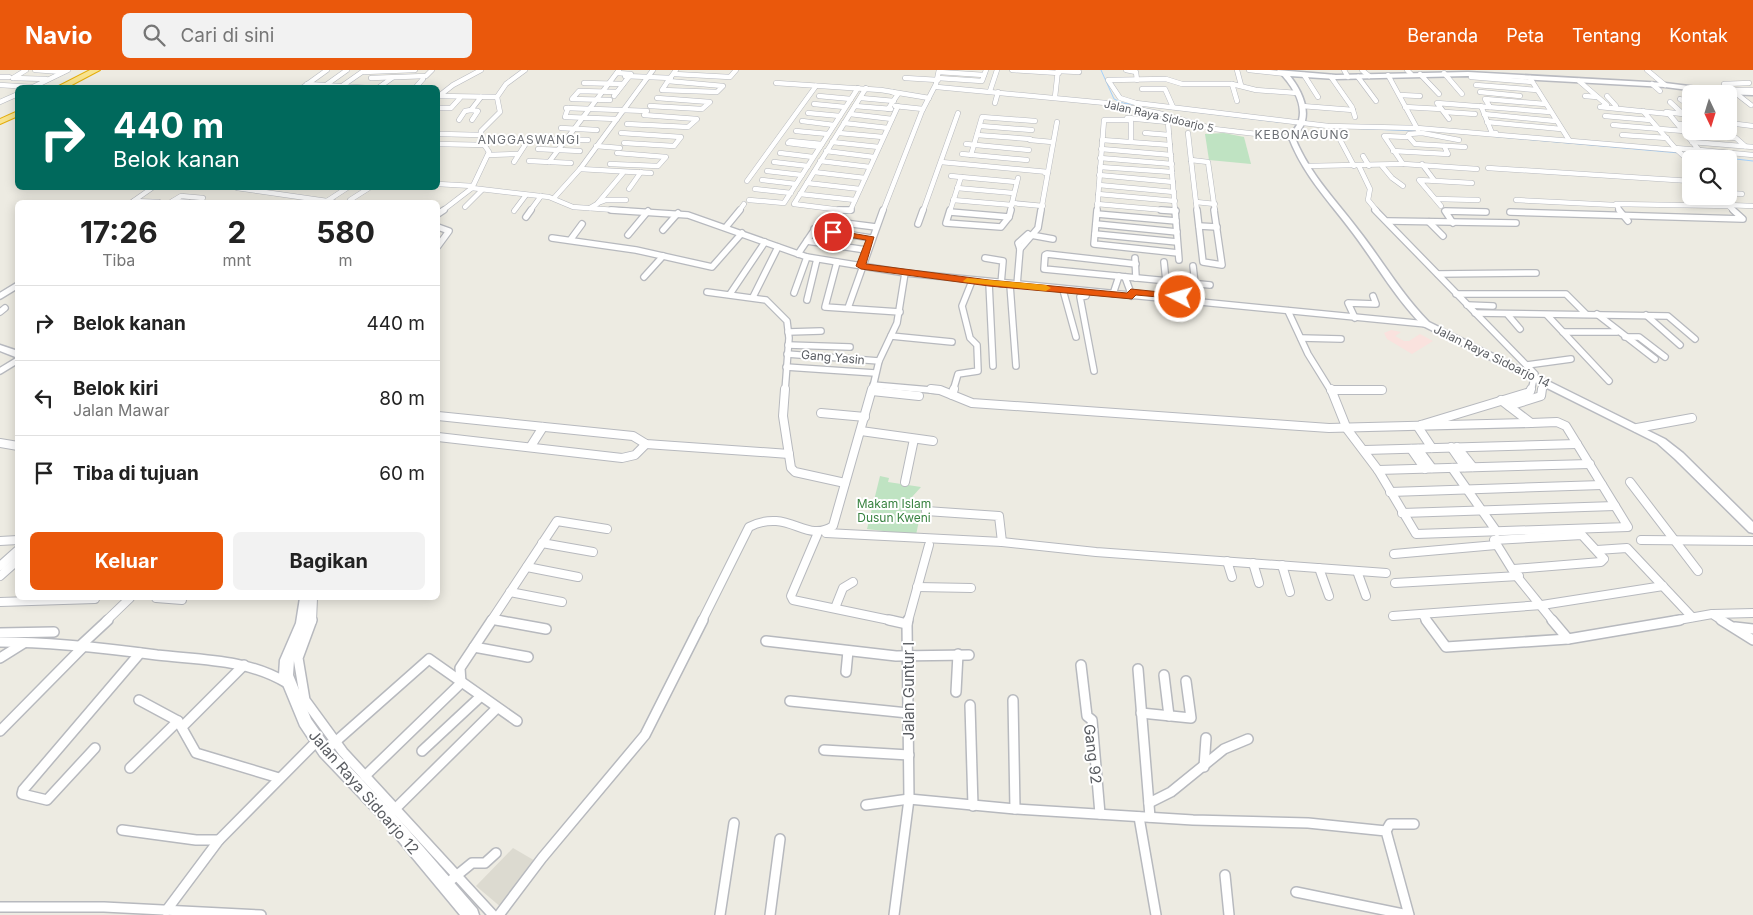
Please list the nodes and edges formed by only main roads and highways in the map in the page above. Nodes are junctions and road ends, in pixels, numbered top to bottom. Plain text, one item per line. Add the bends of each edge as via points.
1 (96, 70) edge
2 (102, 70) edge
3 (1283, 72) edge
4 (1410, 73) edge
5 (1450, 73) edge
6 (1334, 75) edge
7 (65, 85) edge
8 (72, 85) edge
9 (1753, 91) edge
10 (15, 112) edge
11 (0, 119) edge
12 (0, 348) edge
13 (15, 354) edge
14 (1753, 529) edge
15 (306, 600) edge
16 (471, 915) edge

1 - 7 highway
2 - 8 highway
3 - 6 main road
3 - 14 main road, Jalan Raya Sidoarjo 14 via 1302,106 1300,125 1292,138 1307,166 1330,202 1410,308 1426,324 1661,442
4 - 5 main road
4 - 6 main road via 1358,77
5 - 9 main road
10 - 11 highway
12 - 13 main road
15 - 16 main road, Jalan Raya Sidoarjo 12 via 301,638 287,660 286,675 299,710 327,745 452,879

